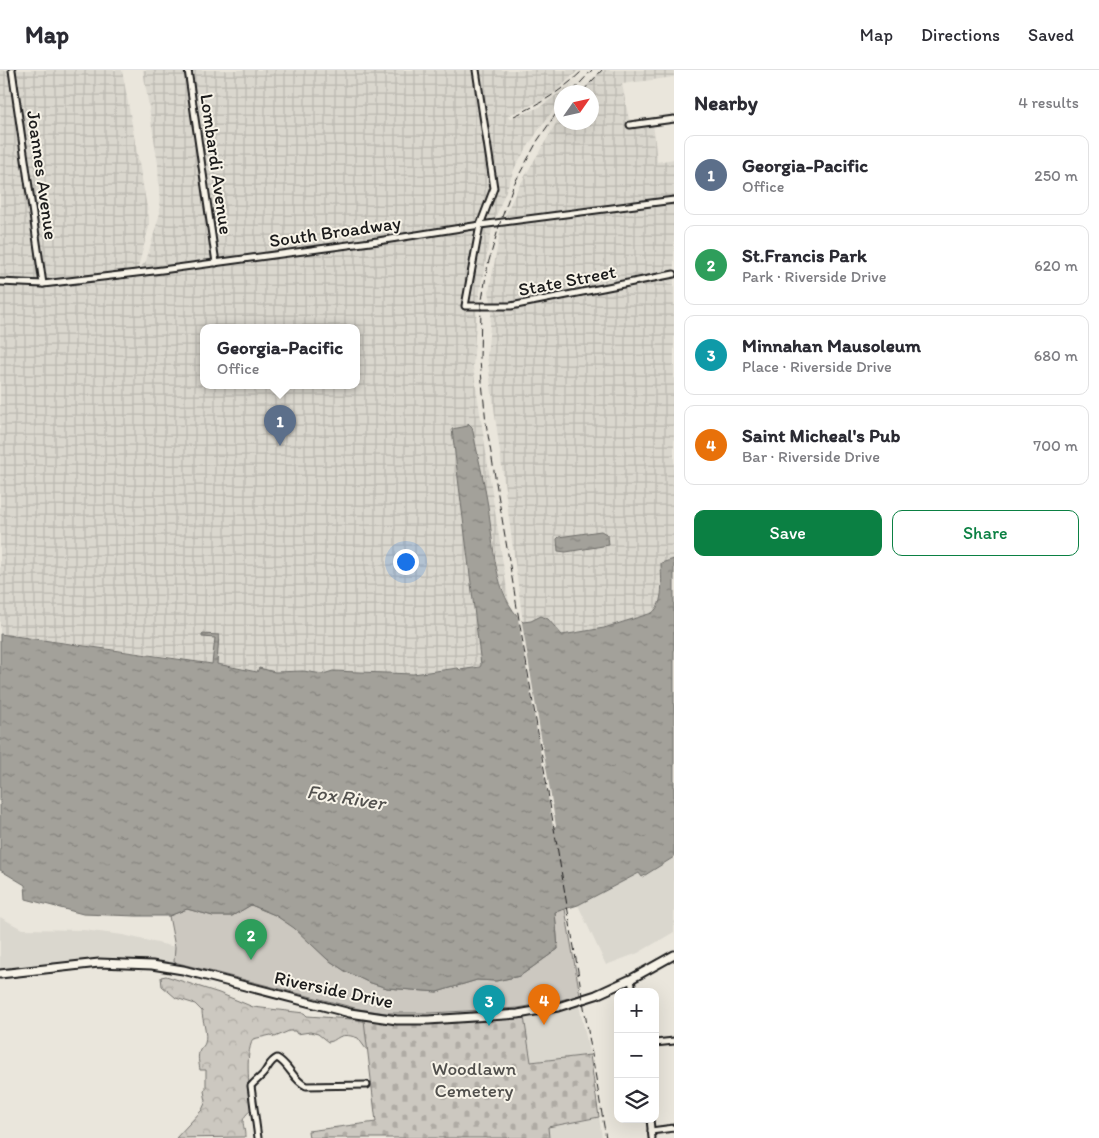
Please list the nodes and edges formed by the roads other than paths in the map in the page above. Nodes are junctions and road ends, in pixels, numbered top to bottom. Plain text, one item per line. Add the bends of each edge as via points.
1 (12, 70) edge
2 (188, 70) edge
3 (476, 70) edge
4 (674, 119) edge
5 (630, 125) dead end
6 (674, 200) edge
7 (480, 225) junction
8 (216, 263) junction
9 (674, 274) edge
10 (0, 282) edge
11 (43, 284) junction
12 (674, 955) edge
13 (0, 974) edge
14 (631, 979) junction
15 (632, 988) edge
16 (674, 1041) edge
17 (659, 1043) edge
18 (367, 1085) dead end
19 (650, 1123) edge
20 (674, 1128) edge
21 (651, 1131) junction
22 (258, 1138) edge
23 (652, 1138) edge

1 - 11 street, Joannes Avenue
2 - 8 street, Lombardi Avenue
3 - 7 street via 494,188
4 - 5 street
6 - 7 street, South Broadway
7 - 8 street, South Broadway
7 - 9 street, State Street via 465,306 511,306
8 - 11 street, South Broadway
10 - 11 street, South Broadway
12 - 14 main road, Riverside Drive
13 - 14 main road, Riverside Drive via 100,963 152,965 350,1013 397,1020 518,1014 572,1003
14 - 15 street
16 - 17 street
18 - 22 street via 306,1086 282,1060 275,1058 251,1086
19 - 21 street
20 - 21 street
21 - 23 street

